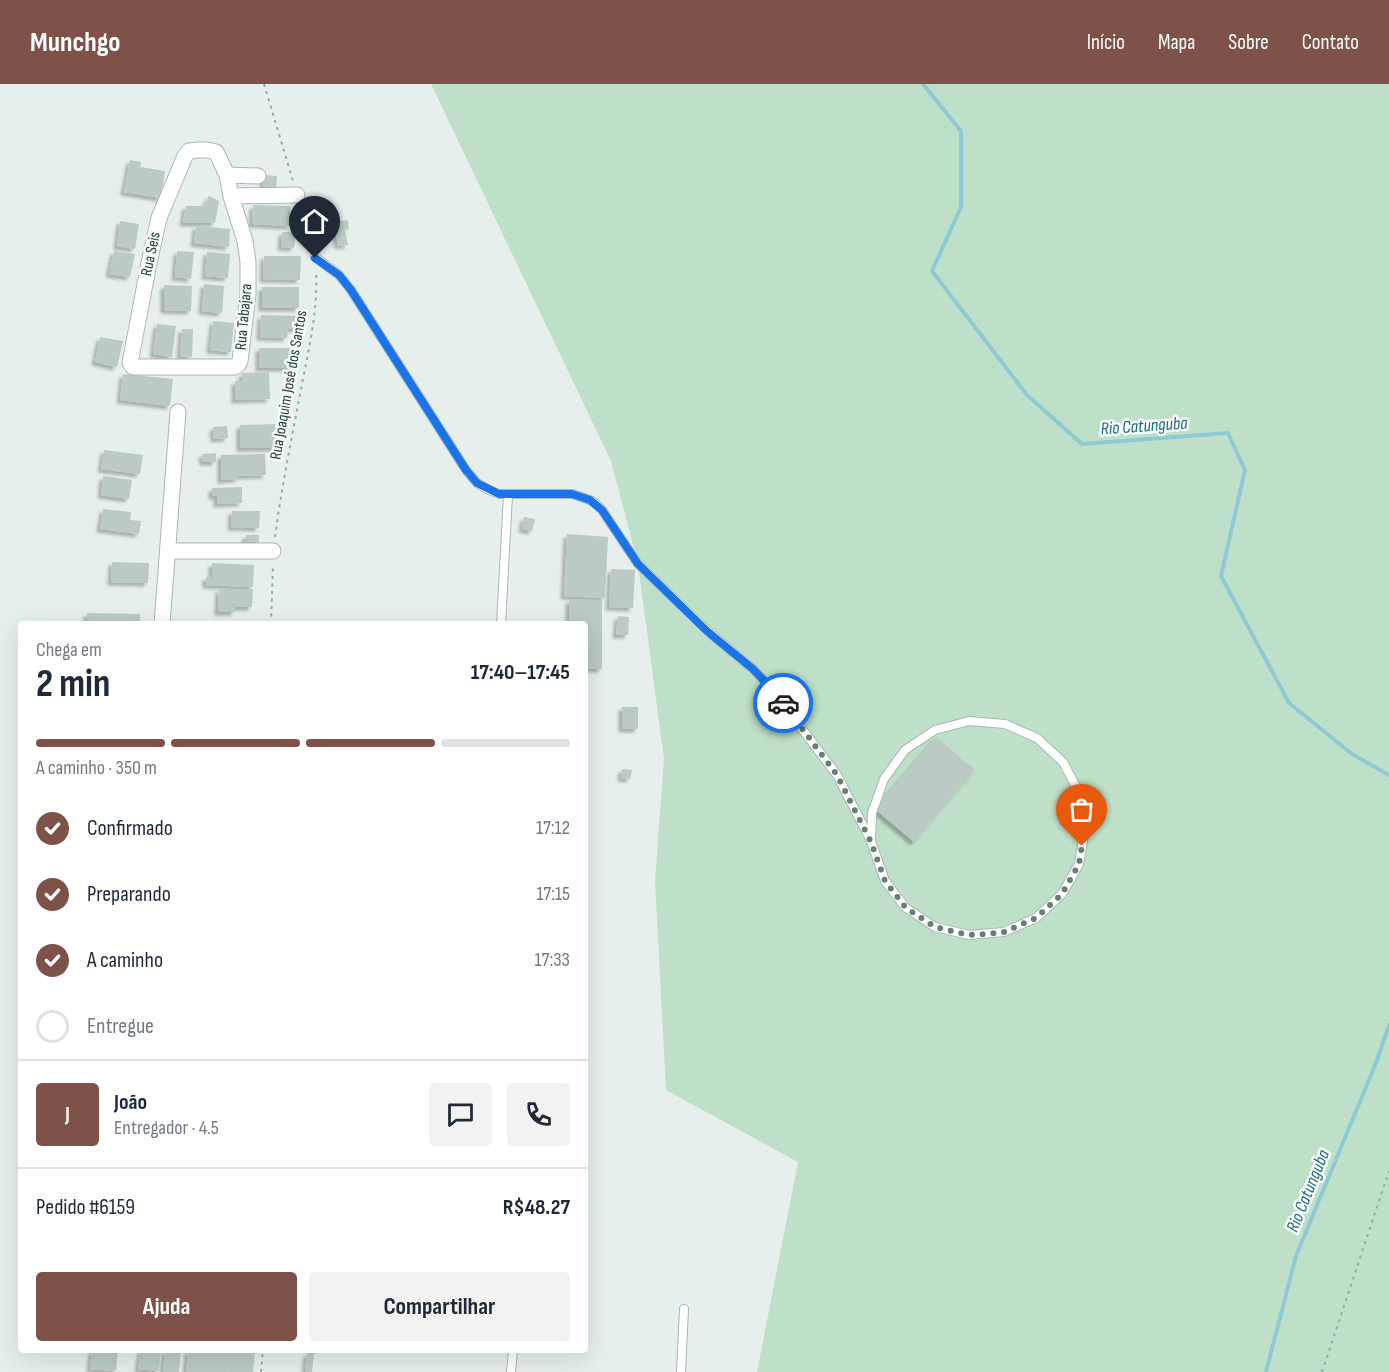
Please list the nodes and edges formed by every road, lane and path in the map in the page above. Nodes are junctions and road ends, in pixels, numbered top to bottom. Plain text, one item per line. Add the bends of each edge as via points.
1 (264, 84) edge
2 (227, 175) junction
3 (258, 176) dead end
4 (297, 195) junction
5 (231, 196) junction
6 (315, 258) junction
7 (130, 363) joint
8 (178, 412) dead end
9 (508, 495) junction
10 (168, 551) junction
11 (273, 551) junction
12 (162, 621) edge
13 (271, 621) edge
14 (501, 621) edge
15 (871, 842) junction
16 (1389, 1171) edge
17 (684, 1309) dead end
18 (262, 1353) edge
19 (513, 1353) edge
20 (261, 1372) edge
21 (511, 1372) edge
22 (681, 1372) edge
23 (1322, 1372) edge

1 - 4 path, Rua Joaquim José dos Santos
2 - 3 street
2 - 5 street
2 - 7 street, Rua Seis via 216,152 189,151 185,156 159,219
4 - 5 street
4 - 6 path, Rua Joaquim José dos Santos
5 - 7 street, Rua Tabajara via 248,262 248,294 238,365 137,368
6 - 9 lane via 339,275 351,290 466,470 487,489
6 - 11 path, Rua Joaquim José dos Santos via 314,326
8 - 10 street
9 - 14 lane
9 - 15 lane via 572,494 596,504 638,564 770,687 837,775
10 - 11 street
10 - 12 street
11 - 13 path, Rua Joaquim José dos Santos
15 - 15 lane via 872,813 884,779 905,750 935,730 969,721 1005,724 1037,738 1063,762 1080,794 1085,829 1079,864 1062,894 1036,918 1004,932 969,935 935,927 906,908 885,881
16 - 23 path
17 - 22 lane
18 - 20 path
19 - 21 lane

